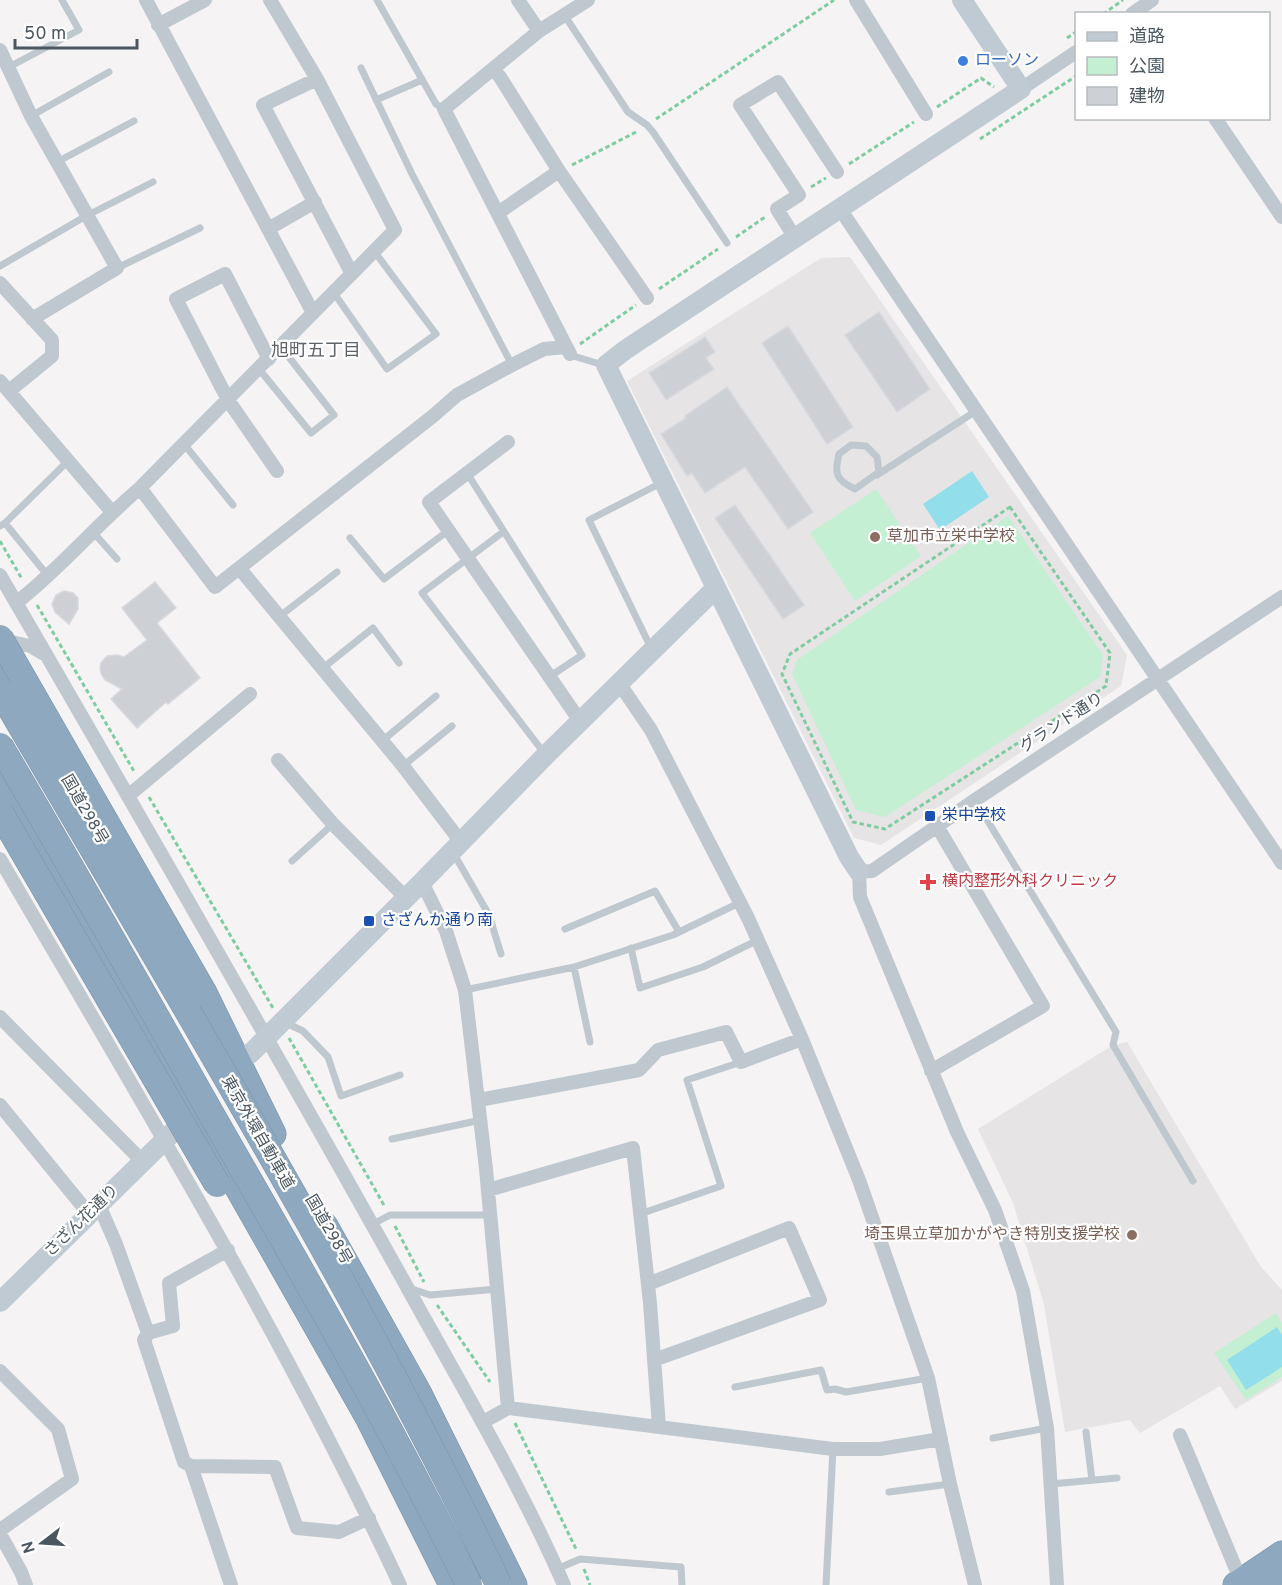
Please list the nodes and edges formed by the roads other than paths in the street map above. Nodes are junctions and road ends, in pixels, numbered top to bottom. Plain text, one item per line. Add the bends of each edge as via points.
1 (62, 0) edge
2 (146, 0) edge
3 (206, 0) edge
4 (270, 0) edge
5 (377, 0) edge
6 (518, 0) edge
7 (588, 0) edge
8 (856, 0) edge
9 (962, 0) edge
10 (565, 16) junction
11 (158, 25) junction
12 (539, 31) junction
13 (0, 50) edge
14 (1075, 53) edge
15 (9, 67) junction
16 (361, 68) dead end
17 (493, 69) junction
18 (109, 72) dead end
19 (317, 79) junction
20 (422, 80) junction
21 (1021, 89) junction
22 (376, 100) junction
23 (444, 109) junction
24 (926, 114) dead end
25 (31, 116) junction
26 (1216, 120) edge
27 (134, 121) dead end
28 (57, 162) junction
29 (559, 171) junction
30 (837, 172) dead end
31 (153, 182) dead end
32 (315, 202) junction
33 (840, 209) junction
34 (498, 213) junction
35 (86, 216) junction
36 (1282, 218) edge
37 (200, 228) dead end
38 (268, 229) junction
39 (795, 238) junction
40 (727, 243) dead end
41 (374, 251) junction
42 (0, 266) edge
43 (117, 268) junction
44 (352, 274) junction
45 (0, 284) edge
46 (334, 292) junction
47 (647, 298) dead end
48 (313, 313) junction
49 (32, 320) junction
50 (281, 347) junction
51 (568, 351) junction
52 (269, 359) junction
53 (512, 365) junction
54 (606, 365) junction
55 (259, 369) junction
56 (4, 386) edge
57 (228, 400) junction
58 (976, 411) junction
59 (508, 442) dead end
60 (184, 444) junction
61 (69, 460) junction
62 (277, 471) dead end
63 (467, 473) junction
64 (867, 481) junction
65 (663, 482) junction
66 (140, 488) junction
67 (233, 505) dead end
68 (112, 512) junction
69 (3, 524) edge
70 (449, 530) junction
71 (93, 532) junction
72 (503, 532) junction
73 (350, 538) dead end
74 (468, 557) junction
75 (117, 559) dead end
76 (240, 569) junction
77 (337, 572) dead end
78 (0, 575) edge
79 (48, 576) junction
80 (716, 588) junction
81 (1282, 597) edge
82 (16, 603) junction
83 (280, 616) junction
84 (0, 639) edge
85 (652, 651) junction
86 (46, 655) junction
87 (399, 663) dead end
88 (0, 665) edge
89 (323, 668) junction
90 (549, 676) junction
91 (1158, 679) junction
92 (619, 682) junction
93 (0, 690) edge
94 (250, 694) dead end
95 (436, 696) dead end
96 (580, 721) junction
97 (452, 726) dead end
98 (382, 741) junction
99 (0, 746) edge
100 (546, 755) junction
101 (278, 760) dead end
102 (403, 766) junction
103 (0, 775) edge
104 (129, 796) junction
105 (975, 800) junction
106 (0, 812) edge
107 (333, 824) junction
108 (937, 826) junction
109 (457, 846) junction
110 (0, 859) edge
111 (292, 861) dead end
112 (1282, 863) edge
113 (859, 872) junction
114 (422, 882) junction
115 (406, 898) junction
116 (741, 902) junction
117 (565, 929) dead end
118 (679, 932) junction
119 (758, 940) junction
120 (631, 948) junction
121 (501, 954) dead end
122 (574, 967) junction
123 (465, 990) junction
124 (0, 1017) edge
125 (282, 1021) junction
126 (267, 1036) junction
127 (802, 1039) junction
128 (590, 1042) dead end
129 (250, 1054) dead end
130 (741, 1062) junction
131 (931, 1071) junction
132 (400, 1075) dead end
133 (479, 1100) junction
134 (0, 1105) edge
135 (481, 1120) junction
136 (273, 1134) junction
137 (169, 1136) junction
138 (392, 1139) dead end
139 (143, 1162) junction
140 (1193, 1181) dead end
141 (488, 1190) junction
142 (94, 1209) junction
143 (640, 1214) junction
144 (490, 1215) junction
145 (373, 1224) junction
146 (228, 1250) junction
147 (648, 1284) junction
148 (407, 1287) junction
149 (497, 1289) junction
150 (0, 1302) edge
151 (317, 1327) junction
152 (148, 1333) junction
153 (654, 1360) junction
154 (0, 1371) edge
155 (928, 1378) junction
156 (735, 1387) dead end
157 (418, 1392) junction
158 (508, 1408) junction
159 (368, 1417) junction
160 (483, 1422) junction
161 (659, 1427) junction
162 (1047, 1428) junction
163 (1086, 1432) dead end
164 (1180, 1435) dead end
165 (993, 1438) dead end
166 (941, 1439) junction
167 (833, 1449) junction
168 (191, 1466) junction
169 (1118, 1478) dead end
170 (1092, 1480) junction
171 (950, 1484) junction
172 (1051, 1484) junction
173 (889, 1492) dead end
174 (369, 1518) junction
175 (0, 1532) edge
176 (1282, 1554) edge
177 (557, 1569) junction
178 (1282, 1577) edge
179 (1238, 1583) edge
180 (26, 1585) edge
181 (231, 1585) edge
182 (400, 1585) edge
183 (441, 1585) edge
184 (452, 1585) edge
185 (469, 1585) edge
186 (499, 1585) edge
187 (514, 1585) edge
188 (526, 1585) edge
189 (564, 1585) edge
190 (682, 1585) edge
191 (826, 1585) edge
192 (975, 1585) edge
193 (1057, 1585) edge
194 (1270, 1585) edge

1 - 15 lane via 79,30
2 - 11 street
3 - 11 street
4 - 19 street
5 - 20 lane
6 - 12 street
7 - 10 street
8 - 24 street
9 - 21 street
10 - 12 street
10 - 40 lane via 628,112 647,125
11 - 38 street
12 - 17 street
13 - 15 street
14 - 21 street
15 - 25 street
16 - 22 lane
17 - 23 street
17 - 29 street
18 - 25 lane
19 - 32 street via 263,105
19 - 41 street via 395,230
20 - 22 lane
20 - 23 lane via 436,104
21 - 33 street
22 - 53 lane
23 - 34 street
25 - 28 street
26 - 36 street
27 - 28 lane
28 - 35 street
29 - 34 street
29 - 47 street
30 - 39 street via 778,82 740,105 799,195 777,210
31 - 35 lane
32 - 38 street
32 - 44 street
33 - 39 street
33 - 58 street
34 - 51 street
35 - 42 lane
35 - 43 street
37 - 43 lane
38 - 48 street
39 - 54 street
41 - 44 street
41 - 46 lane via 436,334 387,369
43 - 49 street
44 - 46 street
45 - 49 street
46 - 48 street
48 - 50 street
49 - 56 street via 52,340 52,356
50 - 52 street
50 - 55 lane via 334,415 311,433
51 - 53 street via 544,349
51 - 54 lane
52 - 55 street
52 - 57 street via 225,274 176,299
53 - 76 street via 457,395
54 - 65 street
55 - 57 street
56 - 61 street
57 - 60 street
57 - 62 street
58 - 64 lane
58 - 91 street
59 - 63 street
60 - 66 street
60 - 67 lane
61 - 68 street
61 - 69 lane
63 - 70 street via 429,502
63 - 72 lane
64 - 64 lane via 855,489 842,482 835,468 839,454 851,445 866,446 877,457 879,472
65 - 80 street
65 - 85 lane via 589,520
66 - 68 street
66 - 76 street via 215,587
68 - 71 street
69 - 79 lane
70 - 73 lane via 384,579
70 - 74 street
71 - 75 lane
71 - 79 street
72 - 74 lane
72 - 90 lane via 582,655
74 - 90 street
74 - 100 lane via 422,593
76 - 83 street
77 - 83 lane
78 - 82 street
79 - 82 street
80 - 85 street
80 - 113 street
81 - 91 street, グランド通り
82 - 86 street
83 - 89 street
84 - 86 street via 30,646
84 - 136 highway, bridge via 204,993
85 - 92 street
86 - 104 street
87 - 89 lane via 373,628
88 - 136 highway, 国道298号
89 - 98 street
90 - 96 street
91 - 105 street, グランド通り
91 - 112 street
92 - 96 street
92 - 116 street via 651,730
93 - 186 highway, 東京外環自動車道, bridge via 330,1261
94 - 104 street
95 - 98 lane
96 - 100 street
97 - 102 lane
98 - 102 street
99 - 185 highway, 東京外環自動車道, bridge via 305,1278
100 - 109 street
101 - 107 street
102 - 109 street
103 - 151 highway
104 - 126 street
105 - 108 street, グランド通り
105 - 140 lane via 1116,1032 1113,1045
106 - 151 highway, bridge via 217,1184
107 - 111 lane
107 - 115 street
108 - 113 street, グランド通り via 872,871
108 - 131 street via 1043,1006
109 - 114 street
109 - 121 lane via 489,915
110 - 137 street
113 - 131 street via 860,897
114 - 115 street
114 - 123 street via 446,931
115 - 125 street
116 - 118 lane
116 - 119 street
117 - 118 lane via 655,891
118 - 120 lane
119 - 120 lane via 703,967 640,988
119 - 127 street
120 - 122 lane
122 - 123 lane
122 - 128 lane
123 - 133 street
124 - 139 street
125 - 126 street
125 - 132 lane via 303,1031 328,1057 341,1096
126 - 129 street
126 - 145 street
127 - 130 street
127 - 155 street via 859,1180
130 - 133 street via 726,1032 658,1050 639,1070
130 - 143 lane via 687,1080 721,1186
131 - 162 street via 995,1209 1023,1292
133 - 135 street
134 - 142 street
135 - 138 lane
135 - 141 street
136 - 157 highway, 国道298号
137 - 139 street, さざん花通り
137 - 146 street
139 - 142 street, さざん花通り
141 - 143 street via 633,1148
141 - 144 street
142 - 150 street, さざん花通り
142 - 152 street via 116,1244
143 - 147 street
144 - 145 lane via 390,1215
144 - 149 street
145 - 148 street
146 - 152 street via 169,1283 173,1326
146 - 174 street
147 - 153 street
147 - 153 street via 789,1228 820,1300
148 - 149 lane via 430,1295
148 - 160 street
149 - 158 street
151 - 159 highway
152 - 168 street via 144,1340 151,1363 184,1462
153 - 161 street
154 - 175 street via 58,1429 72,1479
155 - 156 lane via 846,1392 827,1390 820,1370
155 - 166 street
157 - 187 highway, 国道298号
157 - 188 highway via 477,1489
158 - 160 street
158 - 161 street
159 - 183 highway
159 - 184 highway
160 - 177 street
161 - 167 street
162 - 165 lane
162 - 172 street
163 - 170 lane
164 - 179 street
166 - 167 street via 880,1449
166 - 171 street
167 - 191 lane
168 - 174 street via 275,1467 297,1528 339,1532
168 - 181 street
169 - 170 lane
170 - 172 lane
171 - 173 lane
171 - 192 street
172 - 193 street
174 - 182 street
175 - 180 street
176 - 179 highway
177 - 189 street
177 - 190 lane via 580,1558 681,1568
178 - 194 highway

